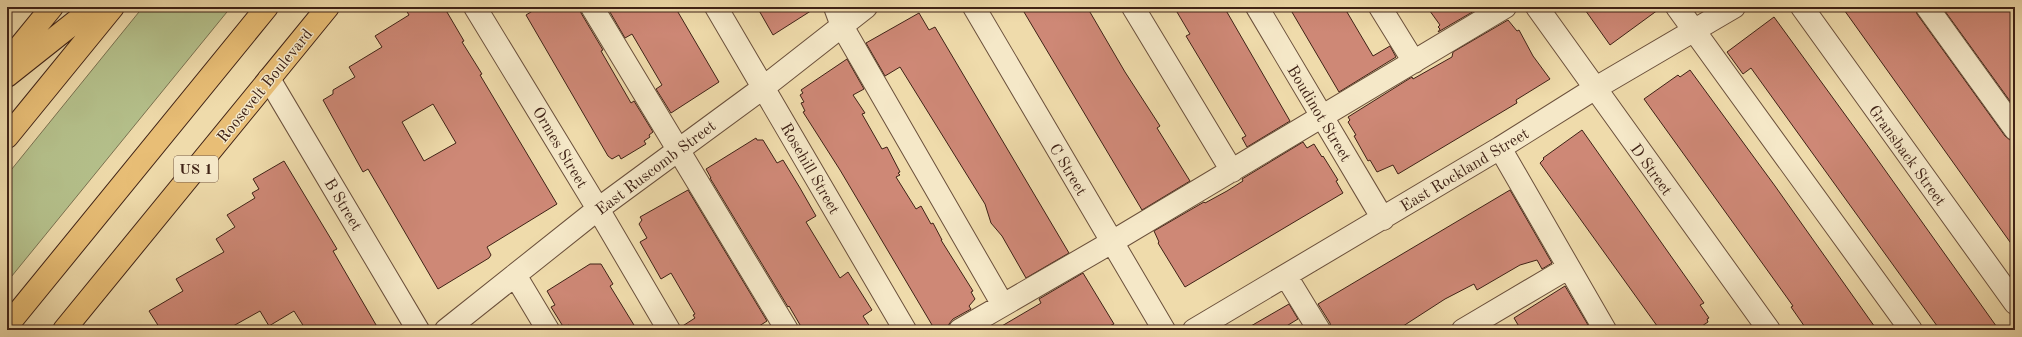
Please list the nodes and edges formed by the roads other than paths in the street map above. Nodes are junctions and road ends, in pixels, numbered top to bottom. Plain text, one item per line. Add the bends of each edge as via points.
1 (52, 7) edge
2 (94, 7) edge
3 (113, 7) edge
4 (267, 7) edge
5 (328, 7) edge
6 (475, 7) edge
7 (592, 7) edge
8 (716, 7) edge
9 (866, 7) edge
10 (974, 7) edge
11 (1133, 7) edge
12 (1257, 7) edge
13 (1380, 7) edge
14 (1505, 7) edge
15 (1537, 7) edge
16 (1677, 7) edge
17 (1734, 7) edge
18 (1802, 7) edge
19 (1927, 7) edge
20 (838, 16) edge
21 (1694, 30) junction
22 (7, 62) edge
23 (1414, 62) junction
24 (7, 76) edge
25 (269, 79) junction
26 (764, 87) junction
27 (1594, 89) junction
28 (1322, 117) junction
29 (2015, 129) edge
30 (7, 137) edge
31 (1500, 148) junction
32 (678, 149) junction
33 (1232, 171) junction
34 (598, 209) junction
35 (1383, 219) junction
36 (1112, 242) junction
37 (1568, 268) junction
38 (516, 275) junction
39 (1286, 276) junction
40 (2015, 303) edge
41 (1003, 305) junction
42 (7, 326) edge
43 (1762, 328) edge
44 (64, 330) edge
45 (418, 330) edge
46 (446, 330) edge
47 (548, 330) edge
48 (669, 330) edge
49 (787, 330) edge
50 (905, 330) edge
51 (960, 330) edge
52 (1164, 330) edge
53 (1194, 330) edge
54 (1319, 330) edge
55 (1464, 330) edge
56 (1605, 330) edge
57 (1911, 330) edge

1 - 22 highway
2 - 24 highway
3 - 30 highway
4 - 42 highway, US 1
5 - 25 highway, Roosevelt Boulevard / US 1
6 - 34 street, Ormes Street
7 - 32 street
8 - 26 street, Rosehill Street
9 - 20 street, East Ruscomb Street
10 - 36 street, C Street
11 - 33 street
12 - 28 street, Boudinot Street
13 - 23 street
14 - 23 street
15 - 27 street, D Street
16 - 21 street
17 - 21 street, East Rockland Street
18 - 40 street, Gransback Street
19 - 29 street
20 - 26 street, East Ruscomb Street
20 - 41 street
21 - 27 street, East Rockland Street
21 - 57 street
23 - 28 street
25 - 44 highway, Roosevelt Boulevard / US 1
25 - 45 street, B Street
26 - 32 street, East Ruscomb Street
26 - 50 street, Rosehill Street
27 - 31 street, East Rockland Street
27 - 43 street, D Street
28 - 33 street
28 - 35 street, Boudinot Street
31 - 35 street, East Rockland Street
31 - 37 street
32 - 34 street, East Ruscomb Street
32 - 49 street
33 - 36 street
34 - 38 street, East Ruscomb Street
34 - 48 street, Ormes Street
35 - 39 street, East Rockland Street
36 - 41 street
36 - 52 street, C Street
37 - 55 street
37 - 56 street
38 - 46 street, East Ruscomb Street
38 - 47 street
39 - 53 street, East Rockland Street
39 - 54 street
41 - 51 street

